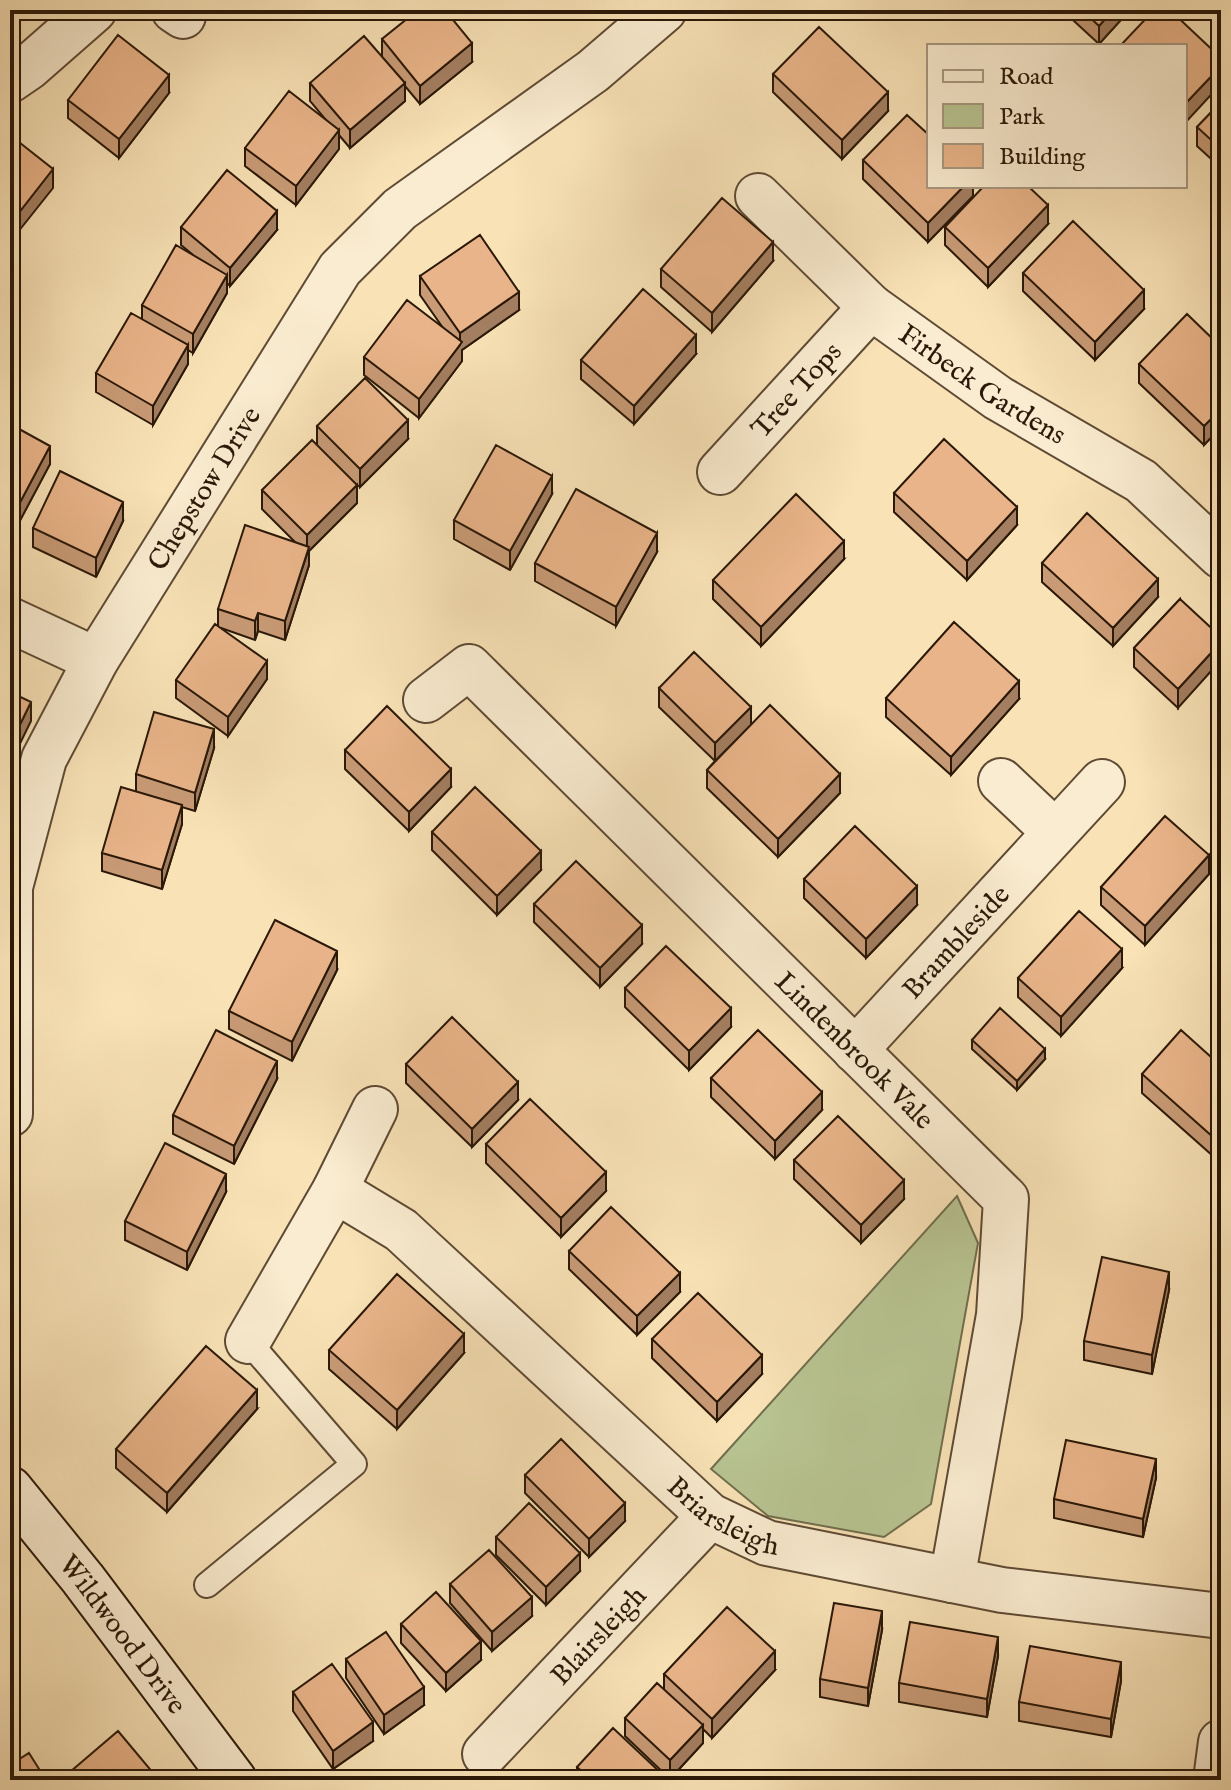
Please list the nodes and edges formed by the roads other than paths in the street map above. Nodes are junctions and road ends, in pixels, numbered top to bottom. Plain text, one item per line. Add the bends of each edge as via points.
1 (94, 10) edge
2 (664, 10) edge
3 (10, 80) edge
4 (758, 196) dead end
5 (871, 307) junction
6 (720, 472) dead end
7 (1221, 556) edge
8 (10, 620) edge
9 (96, 660) junction
10 (426, 700) dead end
11 (1001, 781) dead end
12 (1102, 782) dead end
13 (1055, 832) junction
14 (855, 1050) junction
15 (375, 1109) dead end
16 (10, 1114) edge
17 (335, 1190) junction
18 (248, 1341) joint
19 (10, 1489) edge
20 (710, 1516) junction
21 (952, 1580) junction
22 (207, 1585) dead end
23 (1221, 1616) edge
24 (1221, 1742) edge
25 (485, 1754) dead end
26 (234, 1780) edge
27 (1216, 1780) edge

1 - 3 street
2 - 9 street, Chepstow Drive via 593,71 400,209 340,269
4 - 5 street, Firbeck Gardens
5 - 6 street, Tree Tops
5 - 7 street, Firbeck Gardens via 998,398 1141,481
8 - 9 street
9 - 16 street, Chepstow Drive via 44,759 10,887
10 - 14 street, Lindenbrook Vale via 469,667
11 - 13 street
12 - 13 street, Brambleside
13 - 14 street, Brambleside
14 - 21 street, Lindenbrook Vale via 1006,1199 999,1315
15 - 17 street
17 - 18 street
17 - 20 street, Briarsleigh via 401,1230
18 - 22 lane via 354,1464
19 - 26 street, Wildwood Drive
20 - 21 street, Briarsleigh via 767,1543
20 - 25 street, Blairsleigh
21 - 23 street, Briarsleigh
24 - 27 street

